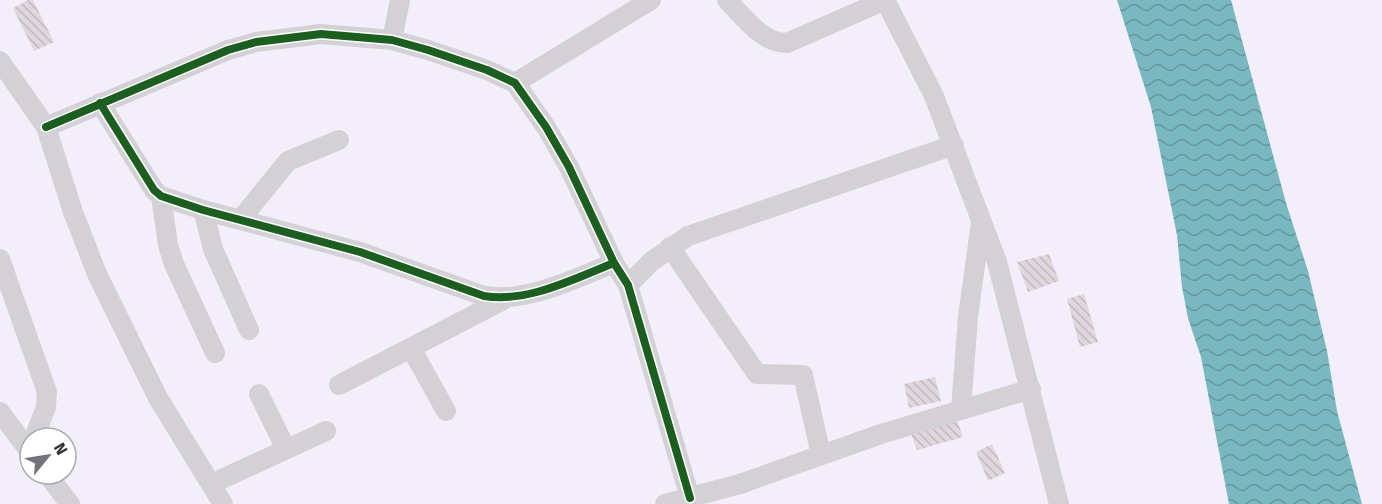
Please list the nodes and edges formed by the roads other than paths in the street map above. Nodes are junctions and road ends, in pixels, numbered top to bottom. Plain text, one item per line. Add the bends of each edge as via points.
1 (399, 0) edge
2 (651, 0) edge
3 (727, 0) edge
4 (885, 0) edge
5 (392, 40) junction
6 (0, 61) edge
7 (515, 82) junction
8 (100, 103) junction
9 (46, 127) junction
10 (339, 140) dead end
11 (954, 146) junction
12 (161, 196) junction
13 (203, 210) junction
14 (240, 220) junction
15 (982, 220) junction
16 (670, 247) junction
17 (0, 259) edge
18 (614, 263) junction
19 (628, 285) junction
20 (505, 299) junction
21 (249, 330) dead end
22 (411, 348) junction
23 (215, 353) dead end
24 (339, 385) dead end
25 (1031, 388) junction
26 (259, 394) dead end
27 (961, 409) junction
28 (446, 411) dead end
29 (0, 412) edge
30 (39, 426) edge
31 (326, 431) dead end
32 (18, 435) edge
33 (286, 449) junction
34 (820, 455) junction
35 (211, 484) junction
36 (56, 486) edge
37 (690, 498) junction
38 (70, 504) edge
39 (224, 504) edge
40 (665, 504) edge
41 (1059, 504) edge

1 - 5 street
2 - 7 street
3 - 4 street via 765,37 775,43 787,43
4 - 11 street via 934,96
5 - 7 street
5 - 8 street via 321,34 256,42
6 - 9 street
7 - 18 street via 569,167
8 - 9 street
8 - 12 street via 148,184
9 - 35 street via 97,274 158,398
10 - 14 street via 288,161
11 - 15 street
11 - 16 street via 699,233
12 - 13 street
12 - 23 street via 174,264
13 - 14 street
13 - 21 street via 213,249
14 - 20 street via 360,252 484,296
15 - 25 street via 1010,305
15 - 27 street via 970,293
16 - 19 street
16 - 34 street via 757,374 803,375
17 - 30 street via 47,392
18 - 19 street
18 - 20 street
19 - 37 street
20 - 22 street
22 - 24 street
22 - 28 street
25 - 27 street
25 - 41 street
26 - 33 street
27 - 34 street
29 - 32 street
31 - 33 street
33 - 35 street
34 - 37 street
35 - 39 street
36 - 38 street
37 - 40 street

